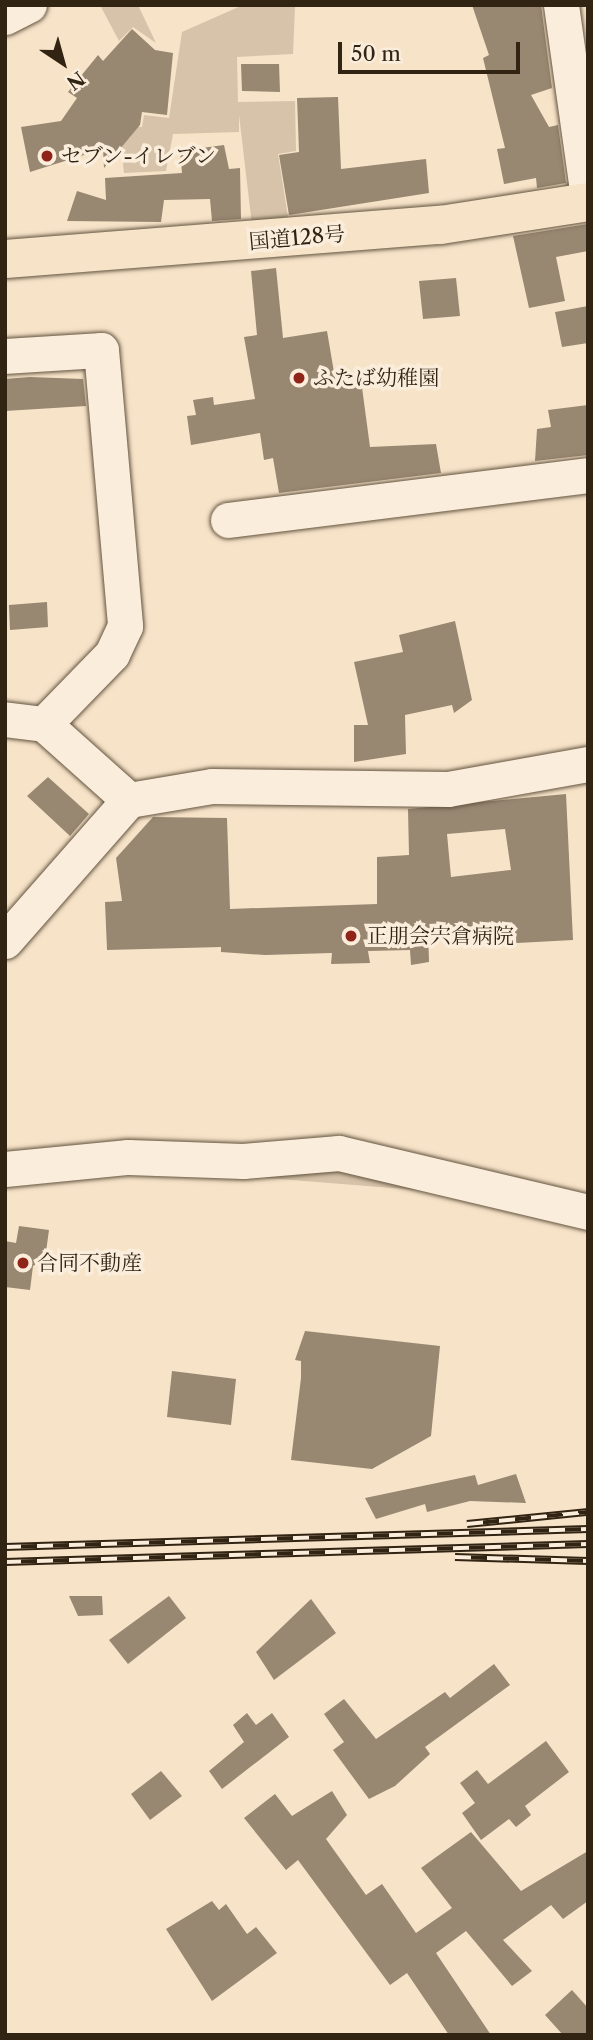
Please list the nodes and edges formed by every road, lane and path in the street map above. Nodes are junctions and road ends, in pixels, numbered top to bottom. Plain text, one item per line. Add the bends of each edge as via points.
1 (29, 5) edge
2 (561, 5) edge
3 (5, 17) edge
4 (588, 199) edge
5 (5, 260) edge
6 (5, 356) edge
7 (588, 475) edge
8 (228, 520) dead end
9 (5, 719) edge
10 (44, 724) junction
11 (588, 764) edge
12 (129, 800) junction
13 (5, 941) edge
14 (5, 1169) edge
15 (588, 1212) edge

1 - 3 street
2 - 4 street
4 - 5 highway, 国道128号 via 440,225
6 - 10 street via 101,350 125,626 112,654
7 - 8 street
9 - 10 street
10 - 12 street
11 - 12 street via 448,789 212,786
12 - 13 street
14 - 15 street via 128,1157 243,1161 339,1153

